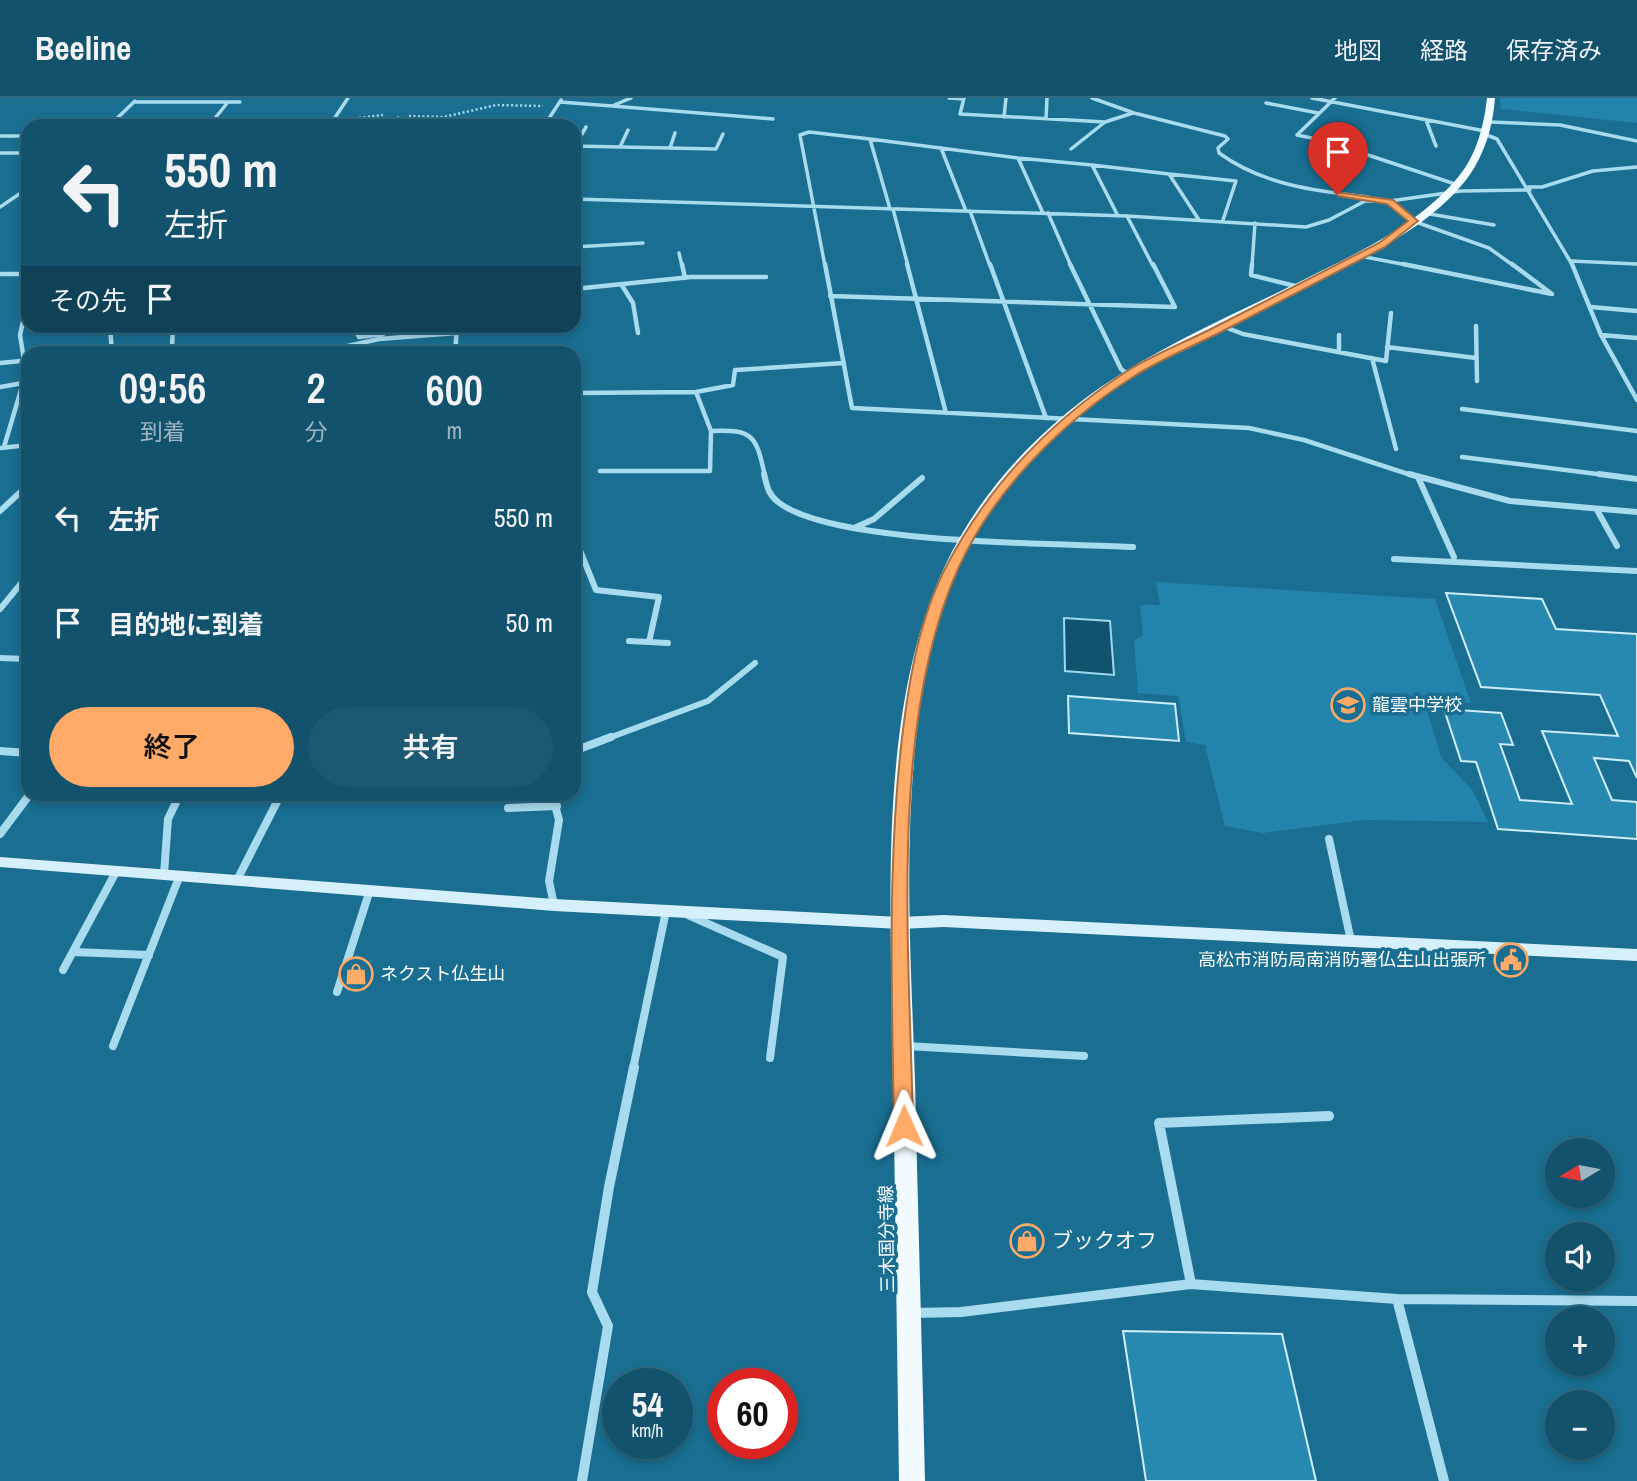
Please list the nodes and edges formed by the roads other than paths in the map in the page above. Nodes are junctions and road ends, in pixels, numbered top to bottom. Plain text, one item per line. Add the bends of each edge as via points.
1 (348, 98) edge
2 (632, 98) edge
3 (949, 98) edge
4 (964, 98) edge
5 (1006, 98) edge
6 (1047, 98) edge
7 (1092, 98) edge
8 (1312, 98) edge
9 (1491, 98) edge
10 (136, 100) edge
11 (1333, 100) edge
12 (163, 102) junction
13 (228, 102) junction
14 (240, 102) dead end
15 (560, 102) edge
16 (1266, 103) dead end
17 (612, 106) junction
18 (157, 110) dead end
19 (1134, 113) junction
20 (1318, 113) junction
21 (216, 117) dead end
22 (1004, 117) junction
23 (116, 119) edge
24 (334, 119) edge
25 (549, 119) edge
26 (773, 119) dead end
27 (1046, 119) junction
28 (1426, 120) junction
29 (1105, 122) junction
30 (586, 127) dead end
31 (1487, 129) junction
32 (628, 130) dead end
33 (675, 133) dead end
34 (723, 134) dead end
35 (581, 135) edge
36 (0, 136) edge
37 (21, 136) edge
38 (870, 139) junction
39 (1637, 141) edge
40 (581, 146) edge
41 (1436, 146) dead end
42 (620, 147) junction
43 (670, 148) junction
44 (942, 148) junction
45 (1071, 149) dead end
46 (0, 153) edge
47 (6, 153) junction
48 (21, 153) edge
49 (1018, 158) junction
50 (0, 159) edge
51 (1093, 166) junction
52 (1637, 167) edge
53 (1169, 174) junction
54 (1450, 188) junction
55 (1529, 189) junction
56 (21, 193) edge
57 (1376, 198) junction
58 (581, 199) edge
59 (1390, 201) junction
60 (813, 206) junction
61 (0, 207) edge
62 (891, 209) junction
63 (968, 211) junction
64 (1045, 213) junction
65 (1118, 216) junction
66 (1127, 216) junction
67 (1419, 217) junction
68 (1199, 220) junction
69 (1223, 220) junction
70 (1255, 223) junction
71 (1494, 225) dead end
72 (643, 243) dead end
73 (581, 247) edge
74 (679, 253) dead end
75 (1360, 256) junction
76 (1571, 261) junction
77 (1637, 264) edge
78 (0, 274) edge
79 (21, 274) edge
80 (766, 277) dead end
81 (685, 278) junction
82 (621, 284) junction
83 (1300, 287) junction
84 (581, 288) edge
85 (830, 296) junction
86 (915, 299) junction
87 (1003, 301) junction
88 (1087, 304) junction
89 (1591, 307) junction
90 (1637, 311) edge
91 (1391, 313) dead end
92 (1222, 326) junction
93 (1476, 326) dead end
94 (357, 333) edge
95 (408, 333) edge
96 (426, 333) edge
97 (638, 333) dead end
98 (1339, 335) dead end
99 (1601, 335) junction
100 (1637, 338) edge
101 (348, 346) edge
102 (1387, 347) junction
103 (1339, 352) junction
104 (1372, 358) junction
105 (1476, 358) junction
106 (21, 361) edge
107 (0, 363) edge
108 (844, 363) junction
109 (1129, 375) junction
110 (1477, 381) dead end
111 (21, 383) edge
112 (0, 387) edge
113 (21, 389) edge
114 (696, 392) junction
115 (581, 393) edge
116 (1637, 400) edge
117 (1462, 409) dead end
118 (946, 413) junction
119 (1046, 418) junction
120 (1072, 419) junction
121 (711, 431) junction
122 (1637, 431) edge
123 (21, 446) edge
124 (2, 448) edge
125 (1396, 449) dead end
126 (1462, 457) dead end
127 (600, 471) dead end
128 (1418, 477) junction
129 (922, 478) dead end
130 (1637, 479) edge
131 (21, 492) edge
132 (1597, 510) junction
133 (0, 511) edge
134 (1637, 512) edge
135 (853, 528) junction
136 (969, 538) junction
137 (1617, 546) dead end
138 (1133, 547) dead end
139 (581, 553) edge
140 (1454, 557) dead end
141 (1394, 559) dead end
142 (1637, 571) edge
143 (21, 584) edge
144 (0, 609) edge
145 (629, 641) dead end
146 (649, 642) junction
147 (668, 643) dead end
148 (0, 658) edge
149 (21, 659) edge
150 (755, 663) dead end
151 (581, 748) edge
152 (0, 751) edge
153 (21, 752) edge
154 (25, 801) edge
155 (177, 801) edge
156 (277, 801) edge
157 (555, 801) edge
158 (557, 806) junction
159 (508, 808) dead end
160 (0, 834) edge
161 (1328, 839) dead end
162 (0, 862) edge
163 (117, 870) junction
164 (164, 874) junction
165 (180, 875) junction
166 (237, 880) junction
167 (370, 890) junction
168 (554, 905) junction
169 (673, 912) junction
170 (900, 923) junction
171 (1351, 941) junction
172 (73, 952) junction
173 (149, 955) junction
174 (1637, 955) edge
175 (63, 970) dead end
176 (337, 992) dead end
177 (902, 1045) junction
178 (113, 1046) dead end
179 (1084, 1056) dead end
180 (770, 1058) dead end
181 (1329, 1116) dead end
182 (1191, 1284) junction
183 (1397, 1299) junction
184 (1637, 1301) edge
185 (908, 1313) junction
186 (582, 1481) edge
187 (912, 1481) edge
188 (1444, 1481) edge

1 - 24 street
2 - 17 street
3 - 4 street
4 - 22 street via 961,114
5 - 22 street
6 - 27 street
7 - 19 street
8 - 11 street
9 - 31 main road, 三木国分寺線
10 - 12 street
10 - 23 street
11 - 20 street
11 - 28 street
12 - 13 street
12 - 18 street
13 - 14 street
13 - 21 street
15 - 17 street
15 - 25 street
16 - 20 street
17 - 26 street
19 - 29 street
19 - 57 street via 1225,136 1228,139 1218,148 1219,153 1257,174 1308,188
20 - 54 street via 1297,135
22 - 27 street
27 - 29 street
28 - 31 street
28 - 41 street
29 - 45 street
30 - 35 street
31 - 39 street via 1560,125
31 - 54 main road, 三木国分寺線 via 1473,161
31 - 55 street
32 - 42 street
33 - 43 street
34 - 43 street via 716,149
36 - 37 street
38 - 44 street
38 - 60 street via 809,132 800,135
38 - 62 street
40 - 42 street
42 - 43 street
44 - 49 street
44 - 63 street
46 - 47 street
47 - 48 street
47 - 50 street
49 - 51 street
49 - 64 street
51 - 53 street
51 - 65 street
52 - 55 street via 1593,171
53 - 68 street
53 - 69 street via 1236,181
54 - 55 street
54 - 59 street
54 - 67 main road, 三木国分寺線
55 - 76 street
56 - 61 street
57 - 59 street
57 - 70 street via 1348,205 1343,214 1321,225
58 - 60 street
59 - 67 street
60 - 62 street
60 - 85 street
62 - 63 street
62 - 86 street
63 - 64 street
63 - 87 street
64 - 65 street
64 - 88 street
65 - 66 street
66 - 68 street
66 - 88 street via 1175,307
67 - 71 street
67 - 75 main road, 三木国分寺線
67 - 75 street via 1489,248 1552,294
68 - 69 street
69 - 70 street
70 - 83 street via 1251,275
72 - 73 street
74 - 81 street
75 - 83 main road, 三木国分寺線
76 - 77 street
76 - 89 street
78 - 79 street
80 - 81 street
81 - 82 street
82 - 84 street
82 - 97 street via 632,303
83 - 92 main road, 三木国分寺線
85 - 86 street
85 - 108 street
86 - 87 street
86 - 118 street
87 - 88 street
87 - 119 street
88 - 109 street via 1121,369
89 - 90 street
89 - 99 street
91 - 102 street
92 - 103 street
92 - 109 main road, 三木国分寺線
93 - 105 street
94 - 95 street via 359,337
96 - 101 street
98 - 103 street
99 - 100 street
99 - 116 street
102 - 104 street via 1385,361
102 - 105 street
103 - 104 street
104 - 125 street
105 - 110 street
106 - 107 street
108 - 114 street via 735,370 733,385
108 - 118 street via 852,408
109 - 120 main road, 三木国分寺線
111 - 112 street
113 - 124 street
114 - 115 street
114 - 121 street
117 - 122 street
118 - 119 street
119 - 120 street
120 - 128 street via 1282,433
120 - 136 main road, 三木国分寺線 via 1022,464
121 - 127 street via 710,471
121 - 135 street via 750,435 758,444 768,492 779,503 811,518
123 - 124 street
126 - 130 street
128 - 132 street via 1515,503
128 - 140 street
129 - 135 street via 874,519
131 - 133 street
132 - 134 street
132 - 137 street
135 - 136 street
136 - 138 street
136 - 170 main road, 三木国分寺線 via 928,631 914,694 904,784
139 - 146 street via 596,590 659,597
141 - 142 street
143 - 144 street
145 - 146 street
146 - 147 street
148 - 149 street
150 - 151 street via 708,701
152 - 153 street
154 - 160 street
155 - 164 street via 168,819
156 - 166 street
157 - 158 street
158 - 159 street
158 - 168 street via 549,881
161 - 171 street
162 - 163 street
163 - 164 street
163 - 172 street
164 - 165 street
165 - 166 street
165 - 173 street
166 - 167 street
167 - 168 street
167 - 176 street
168 - 169 street
169 - 170 street
169 - 180 street via 783,957
169 - 186 street via 609,1187 592,1292 608,1326
170 - 171 street
170 - 177 main road, 三木国分寺線
171 - 174 street
172 - 173 street
172 - 175 street
173 - 178 street
177 - 179 street
177 - 185 main road, 三木国分寺線
181 - 182 street via 1159,1123
182 - 183 street
182 - 185 street via 961,1312
183 - 184 street
183 - 188 street
185 - 187 main road, 三木国分寺線

